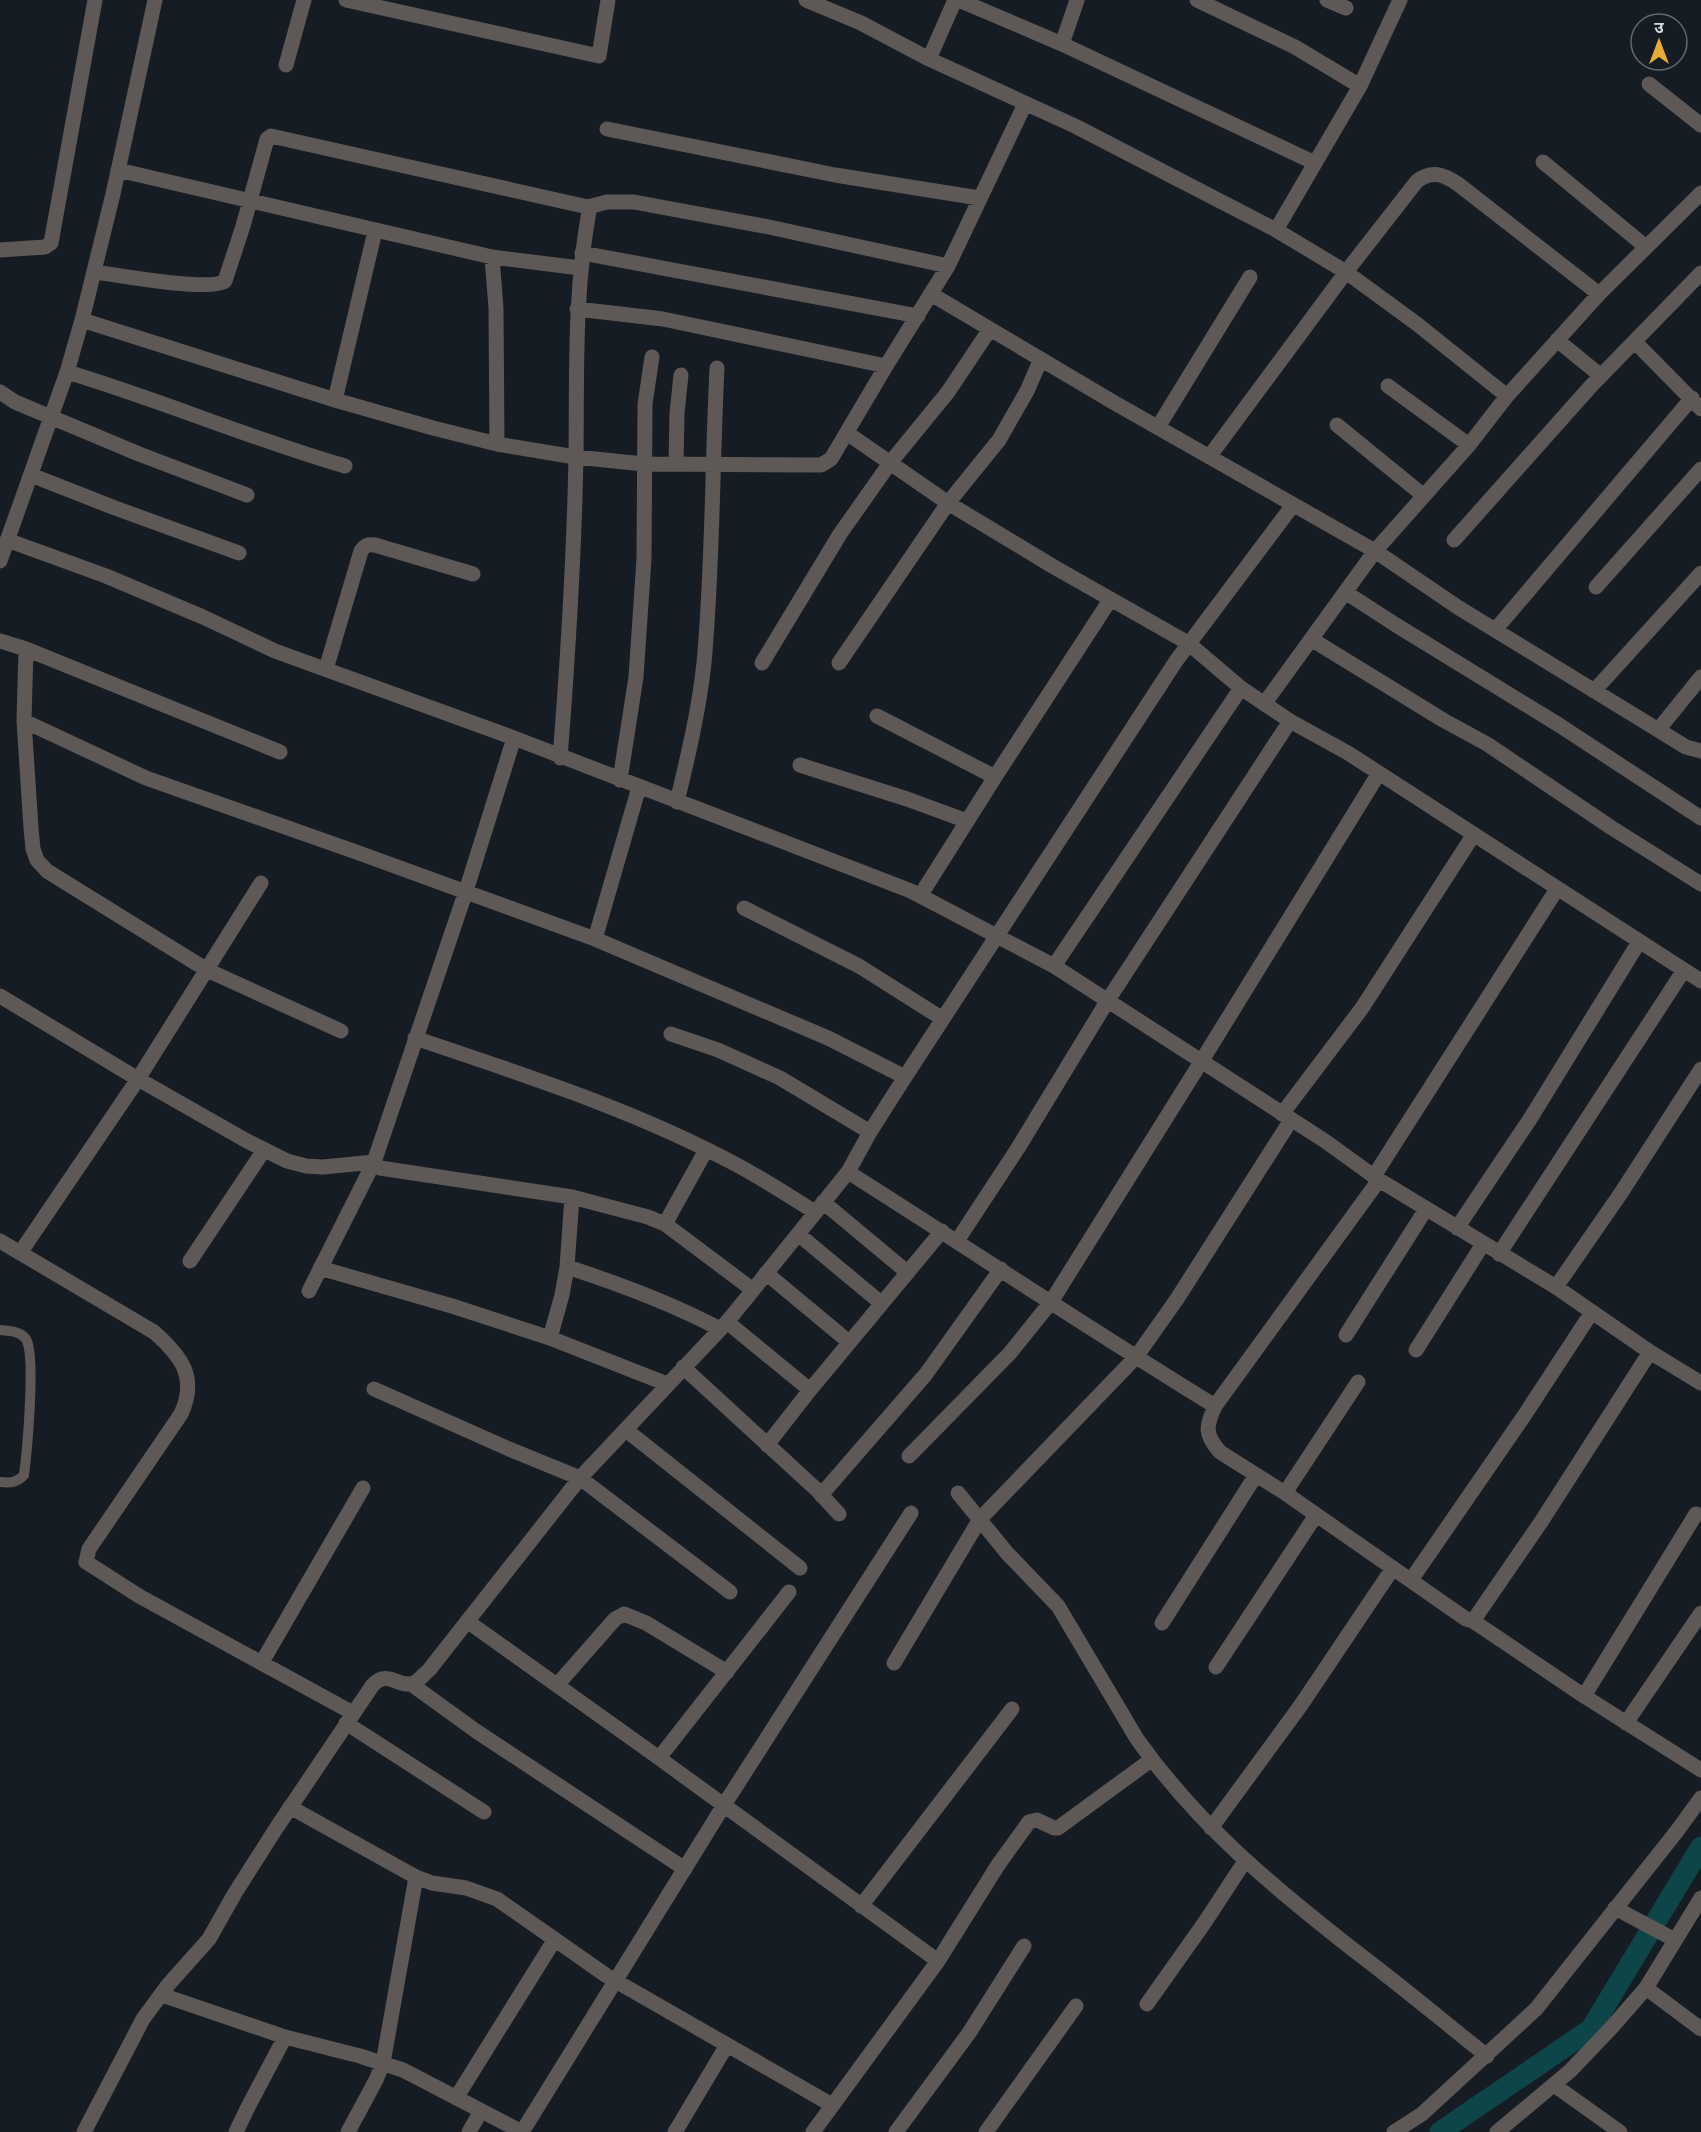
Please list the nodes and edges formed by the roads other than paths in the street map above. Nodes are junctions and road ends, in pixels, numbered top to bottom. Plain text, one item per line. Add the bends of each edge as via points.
1 (95, 0) edge
2 (155, 0) edge
3 (304, 0) edge
4 (346, 0) edge
5 (608, 0) edge
6 (806, 0) edge
7 (957, 0) edge
8 (1077, 0) edge
9 (1197, 0) edge
10 (1327, 0) edge
11 (1400, 0) edge
12 (1346, 8) dead end
13 (1062, 44) junction
14 (929, 58) junction
15 (286, 65) dead end
16 (1649, 84) dead end
17 (1360, 86) junction
18 (1025, 104) junction
19 (1701, 125) edge
20 (607, 129) dead end
21 (1543, 162) dead end
22 (1315, 163) junction
23 (118, 170) junction
24 (1701, 193) edge
25 (979, 198) junction
26 (251, 200) junction
27 (588, 207) junction
28 (1276, 230) junction
29 (375, 231) junction
30 (1646, 248) junction
31 (0, 250) edge
32 (492, 257) junction
33 (581, 260) junction
34 (948, 266) junction
35 (94, 272) junction
36 (1346, 272) junction
37 (1250, 276) dead end
38 (1700, 278) edge
39 (931, 294) junction
40 (1599, 294) junction
41 (577, 309) junction
42 (918, 316) junction
43 (82, 320) junction
44 (990, 329) junction
45 (1557, 340) junction
46 (1635, 342) junction
47 (652, 357) dead end
48 (1041, 359) junction
49 (886, 366) junction
50 (717, 368) dead end
51 (67, 372) junction
52 (681, 375) dead end
53 (1601, 376) junction
54 (1388, 386) dead end
55 (0, 394) edge
56 (1507, 396) junction
57 (335, 400) junction
58 (1696, 403) edge
59 (50, 417) junction
60 (1337, 425) dead end
61 (1158, 427) junction
62 (847, 434) junction
63 (497, 444) junction
64 (1469, 445) junction
65 (576, 457) junction
66 (1209, 457) junction
67 (713, 463) junction
68 (890, 463) junction
69 (644, 464) junction
70 (676, 464) junction
71 (345, 466) dead end
72 (1701, 469) edge
73 (31, 475) junction
74 (247, 495) dead end
75 (1424, 496) junction
76 (948, 503) junction
77 (1293, 505) junction
78 (7, 540) junction
79 (1454, 540) dead end
80 (1376, 551) junction
81 (239, 553) dead end
82 (0, 561) edge
83 (1701, 573) edge
84 (473, 574) dead end
85 (1596, 587) dead end
86 (1345, 592) junction
87 (1110, 600) junction
88 (1495, 630) junction
89 (1311, 639) junction
90 (0, 640) edge
91 (1188, 643) junction
92 (26, 649) junction
93 (762, 663) dead end
94 (839, 663) dead end
95 (326, 669) junction
96 (1701, 677) edge
97 (1241, 688) junction
98 (1594, 691) junction
99 (1264, 704) junction
100 (877, 716) dead end
101 (24, 721) junction
102 (1290, 721) junction
103 (1659, 730) junction
104 (514, 738) junction
105 (1701, 751) edge
106 (279, 752) dead end
107 (560, 758) junction
108 (800, 765) dead end
109 (1379, 773) junction
110 (995, 777) junction
111 (620, 780) junction
112 (639, 787) junction
113 (677, 802) junction
114 (1701, 818) edge
115 (967, 821) junction
116 (1474, 834) junction
117 (261, 884) dead end
118 (1701, 884) edge
119 (1557, 889) junction
120 (466, 891) junction
121 (920, 896) junction
122 (744, 908) dead end
123 (997, 935) junction
124 (595, 939) junction
125 (1639, 942) junction
126 (1054, 966) junction
127 (207, 970) junction
128 (1684, 970) junction
129 (1701, 981) edge
130 (0, 996) edge
131 (1108, 1000) junction
132 (943, 1018) junction
133 (341, 1031) dead end
134 (671, 1034) dead end
135 (415, 1038) junction
136 (1201, 1062) junction
137 (1701, 1069) edge
138 (905, 1077) junction
139 (138, 1079) junction
140 (1286, 1117) junction
141 (870, 1132) junction
142 (264, 1150) junction
143 (706, 1150) junction
144 (374, 1162) junction
145 (848, 1172) junction
146 (1376, 1178) junction
147 (572, 1197) junction
148 (819, 1207) junction
149 (1426, 1209) junction
150 (665, 1224) junction
151 (1457, 1228) junction
152 (942, 1231) junction
153 (798, 1234) junction
154 (0, 1241) edge
155 (957, 1241) junction
156 (1483, 1244) junction
157 (20, 1253) junction
158 (1498, 1254) junction
159 (190, 1261) dead end
160 (567, 1267) junction
161 (320, 1268) junction
162 (1001, 1269) junction
163 (908, 1272) junction
164 (766, 1274) junction
165 (1556, 1287) junction
166 (753, 1290) junction
167 (309, 1291) dead end
168 (1051, 1302) junction
169 (881, 1303) junction
170 (1592, 1312) junction
171 (723, 1325) junction
172 (0, 1330) edge
173 (1346, 1335) dead end
174 (550, 1338) junction
175 (849, 1342) junction
176 (1416, 1350) dead end
177 (1650, 1352) junction
178 (1136, 1357) junction
179 (683, 1367) junction
180 (1358, 1382) dead end
181 (1701, 1383) edge
182 (667, 1384) junction
183 (374, 1389) dead end
184 (810, 1390) junction
185 (1215, 1406) junction
186 (626, 1430) junction
187 (767, 1445) junction
188 (909, 1456) dead end
189 (1256, 1475) junction
190 (580, 1478) junction
191 (0, 1482) edge
192 (363, 1488) dead end
193 (958, 1493) dead end
194 (1285, 1493) junction
195 (821, 1495) junction
196 (911, 1513) dead end
197 (839, 1514) dead end
198 (1696, 1514) dead end
199 (1316, 1515) junction
200 (980, 1519) junction
201 (800, 1568) dead end
202 (1393, 1568) junction
203 (1411, 1580) junction
204 (730, 1592) dead end
205 (789, 1592) dead end
206 (1701, 1613) edge
207 (467, 1621) junction
208 (1473, 1621) junction
209 (1162, 1623) dead end
210 (262, 1662) junction
211 (894, 1663) dead end
212 (1216, 1667) dead end
213 (726, 1672) junction
214 (411, 1684) junction
215 (557, 1685) junction
216 (1584, 1696) junction
217 (1012, 1709) dead end
218 (349, 1718) junction
219 (1626, 1723) junction
220 (660, 1758) junction
221 (1151, 1760) junction
222 (1701, 1770) edge
223 (1701, 1798) edge
224 (724, 1805) junction
225 (290, 1807) junction
226 (484, 1812) dead end
227 (1211, 1828) junction
228 (1245, 1861) junction
229 (685, 1869) junction
230 (416, 1877) junction
231 (1701, 1898) edge
232 (861, 1906) junction
233 (1615, 1908) junction
234 (555, 1940) junction
235 (1676, 1940) junction
236 (1024, 1946) dead end
237 (938, 1961) junction
238 (616, 1981) junction
239 (1646, 1988) junction
240 (162, 1995) junction
241 (1147, 2004) dead end
242 (1076, 2006) dead end
243 (1701, 2030) edge
244 (285, 2037) junction
245 (727, 2045) junction
246 (1487, 2056) junction
247 (383, 2063) junction
248 (1554, 2085) junction
249 (456, 2098) junction
250 (831, 2105) junction
251 (482, 2111) junction
252 (84, 2132) edge
253 (236, 2132) edge
254 (348, 2132) edge
255 (469, 2132) edge
256 (522, 2132) edge
257 (675, 2132) edge
258 (813, 2132) edge
259 (896, 2132) edge
260 (986, 2132) edge
261 (1394, 2132) edge
262 (1497, 2132) edge
263 (1620, 2132) edge

1 - 31 street via 51,243 45,248
2 - 23 street
3 - 15 street
4 - 5 street via 598,56
6 - 14 street
7 - 13 street
7 - 14 street
8 - 13 street
9 - 17 street via 1295,47
10 - 12 street
11 - 17 street
13 - 22 street
14 - 18 street
16 - 19 street
17 - 22 street
18 - 25 street
18 - 28 street
20 - 25 street via 835,175
21 - 30 street
22 - 28 street
23 - 26 street
23 - 35 street
24 - 30 street
25 - 34 street
26 - 27 street via 267,139 274,136
26 - 29 street
26 - 35 street via 231,268 220,285
27 - 33 street
27 - 34 street via 634,202
28 - 36 street
29 - 32 street
29 - 57 street
30 - 40 street
32 - 33 street
32 - 63 street
33 - 41 street
33 - 42 street
34 - 39 street
35 - 43 street
36 - 40 street via 1417,181 1440,174 1458,183
36 - 56 street
36 - 66 street
37 - 61 street
38 - 46 street
39 - 42 street
39 - 44 street
40 - 45 street
41 - 49 street via 663,319
41 - 65 street
42 - 49 street
43 - 51 street
43 - 57 street
44 - 48 street
44 - 68 street via 948,392
45 - 53 street
45 - 56 street
46 - 53 street
46 - 58 street
47 - 69 street via 645,404
48 - 61 street
48 - 76 street via 1011,422
49 - 62 street
50 - 67 street
51 - 59 street
51 - 71 street
52 - 70 street
53 - 79 street
54 - 64 street
55 - 59 street
56 - 64 street
57 - 63 street
58 - 88 street
59 - 73 street
59 - 74 street
60 - 75 street
61 - 66 street
62 - 67 street via 831,459 820,465
62 - 68 street
63 - 65 street
64 - 75 street
65 - 69 street
65 - 107 street
66 - 77 street
67 - 70 street
67 - 113 street via 704,666
68 - 76 street
68 - 93 street via 840,534
69 - 70 street
69 - 111 street via 644,559 636,677
72 - 85 street
73 - 78 street
73 - 81 street
75 - 80 street
76 - 87 street
76 - 94 street
77 - 80 street
77 - 91 street
78 - 82 street
78 - 95 street via 117,581 275,651
80 - 86 street
80 - 88 street
83 - 98 street
84 - 95 street via 375,545 364,546
86 - 89 street
86 - 114 street
87 - 91 street
87 - 110 street
88 - 98 street
89 - 99 street
89 - 118 street via 1487,744
90 - 92 street
91 - 97 street
91 - 123 street
92 - 101 street
92 - 106 street
95 - 104 street
96 - 103 street
97 - 99 street
97 - 126 street
98 - 103 street
99 - 102 street
100 - 110 street
101 - 120 street via 146,778
101 - 127 street via 37,860 47,871
102 - 109 street
102 - 131 street
103 - 105 street via 1686,747
104 - 107 street
104 - 120 street
107 - 111 street
108 - 115 street
109 - 116 street
109 - 136 street
110 - 115 street
111 - 112 street
112 - 113 street
112 - 124 street
113 - 121 street
115 - 121 street
116 - 119 street
116 - 140 street
117 - 127 street
119 - 125 street
119 - 146 street
120 - 124 street
120 - 135 street
121 - 123 street
122 - 132 street via 859,966
123 - 126 street
123 - 132 street
124 - 138 street via 828,1038
125 - 128 street
125 - 151 street via 1530,1119
126 - 131 street
127 - 133 street
127 - 139 street
128 - 129 street
128 - 158 street
130 - 139 street
131 - 136 street
131 - 155 street
132 - 138 street
134 - 141 street via 780,1078
135 - 143 street via 575,1093
135 - 144 street
136 - 140 street
136 - 168 street
137 - 165 street
138 - 141 street
139 - 142 street
139 - 157 street
140 - 146 street
140 - 178 street via 1177,1299
141 - 145 street
142 - 144 street via 306,1166
142 - 159 street
143 - 148 street
143 - 150 street
144 - 147 street via 380,1168
144 - 161 street
145 - 148 street
145 - 152 street
146 - 149 street
146 - 185 street
147 - 150 street
147 - 160 street
148 - 153 street
148 - 163 street
149 - 151 street
149 - 173 street
150 - 166 street
151 - 156 street
152 - 155 street
152 - 163 street
153 - 164 street
153 - 169 street
154 - 157 street
155 - 162 street
156 - 158 street
156 - 176 street
157 - 210 street via 154,1332 171,1347 187,1376 188,1390 181,1414 89,1550 86,1562 139,1596
158 - 165 street
160 - 171 street
160 - 174 street
161 - 167 street
161 - 174 street
162 - 168 street
162 - 195 street via 926,1374
163 - 169 street
164 - 166 street
164 - 175 street
165 - 170 street
166 - 171 street
168 - 178 street
168 - 188 street via 1010,1353
169 - 175 street
170 - 177 street
170 - 203 street
171 - 179 street
171 - 184 street
172 - 191 lane via 25,1337 31,1368 24,1475 10,1483
174 - 182 street
175 - 184 street
177 - 181 street
177 - 208 street
178 - 185 street
178 - 200 street
179 - 182 street
179 - 187 street
180 - 194 street
182 - 186 street
183 - 190 street
184 - 187 street
185 - 189 street via 1208,1422 1211,1442
186 - 190 street
186 - 201 street
187 - 195 street
189 - 194 street
189 - 209 street
190 - 204 street
190 - 207 street
192 - 210 street
193 - 200 street
194 - 199 street
195 - 197 street
196 - 224 street
198 - 216 street
199 - 202 street
199 - 212 street
200 - 211 street
200 - 221 street via 1058,1606
202 - 203 street
202 - 227 street via 1301,1705
203 - 208 street
205 - 213 street
206 - 219 street
207 - 214 street via 429,1670
207 - 215 street
208 - 216 street
210 - 218 street
213 - 215 street via 646,1623 624,1614 615,1619
213 - 220 street
214 - 218 street via 380,1679
214 - 229 street
215 - 220 street
216 - 219 street
217 - 232 street
218 - 225 street
218 - 226 street
219 - 222 street
220 - 224 street
221 - 227 street
221 - 237 street via 1058,1827 1037,1820 1029,1822
223 - 233 street
224 - 229 street
224 - 232 street
225 - 230 street
225 - 240 street via 209,1940
227 - 228 street
228 - 241 street
228 - 246 street
229 - 238 street
230 - 234 street via 497,1899
230 - 247 street
231 - 235 street
232 - 237 street
233 - 235 street
233 - 246 street via 1536,2009
234 - 238 street
234 - 249 street
235 - 239 street
236 - 259 street via 969,2033
237 - 250 street
238 - 245 street
238 - 256 street
239 - 243 street
239 - 248 street
240 - 244 street
240 - 252 street via 143,2019
242 - 260 street
244 - 247 street
244 - 253 street
245 - 250 street
245 - 257 street
246 - 261 street via 1422,2114
247 - 249 street
247 - 254 street
248 - 262 street
248 - 263 street
249 - 251 street
250 - 258 street
251 - 255 street
251 - 256 street

